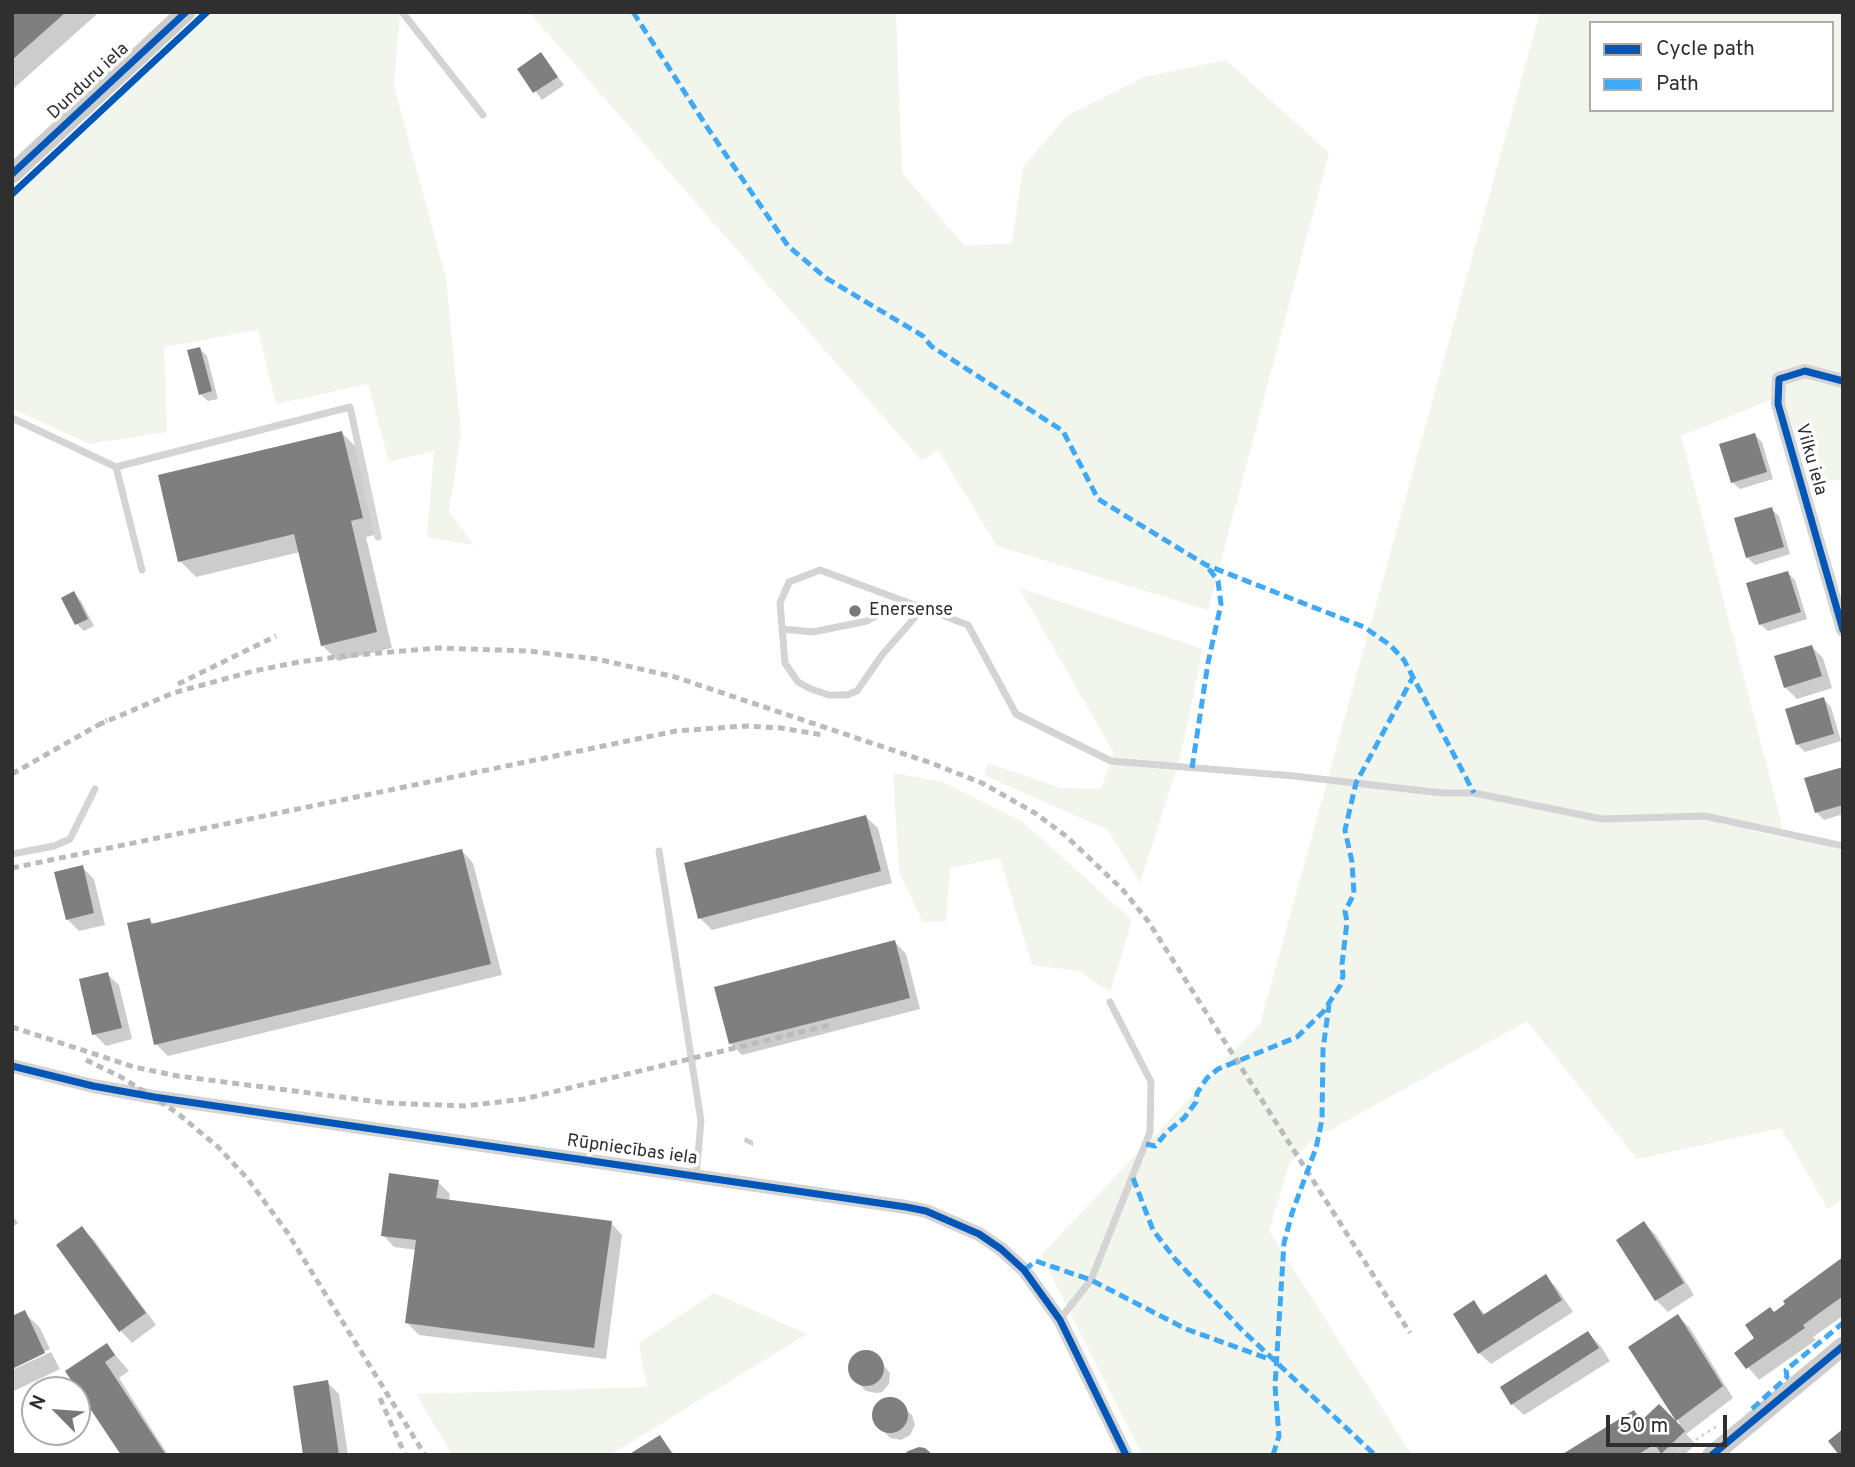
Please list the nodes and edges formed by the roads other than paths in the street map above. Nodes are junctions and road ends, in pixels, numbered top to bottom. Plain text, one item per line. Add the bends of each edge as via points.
1 (186, 12) edge
2 (402, 12) edge
3 (483, 115) dead end
4 (12, 174) edge
5 (1843, 381) edge
6 (12, 418) edge
7 (116, 467) junction
8 (378, 537) dead end
9 (142, 570) dead end
10 (904, 601) junction
11 (923, 608) junction
12 (782, 629) junction
13 (1843, 630) edge
14 (95, 789) dead end
15 (1843, 846) edge
16 (659, 851) dead end
17 (12, 855) edge
18 (1110, 1002) dead end
19 (12, 1066) edge
20 (696, 1176) junction
21 (1060, 1320) junction
22 (1843, 1346) edge
23 (1126, 1455) edge
24 (1712, 1455) edge

1 - 4 street, Dunduru iela
2 - 3 lane
5 - 13 street, Vilku iela via 1804,371 1779,379 1778,404
6 - 7 lane
7 - 8 lane via 350,407
7 - 9 lane
10 - 11 lane
10 - 12 lane via 867,621 813,632
10 - 12 lane via 820,570 789,582 780,603
11 - 12 lane via 857,691 847,695 829,695 798,682 785,663
11 - 15 lane via 968,625 1016,714 1111,761 1474,793 1602,819 1705,816
14 - 17 lane via 70,839
16 - 20 lane via 701,1121
18 - 21 lane via 1151,1082 1150,1132 1091,1280
19 - 20 street, Rūpniecības iela via 142,1095
20 - 21 street, Rūpniecības iela via 906,1207 948,1219 979,1234 1024,1270
21 - 23 street, Rūpniecības iela
22 - 24 street

